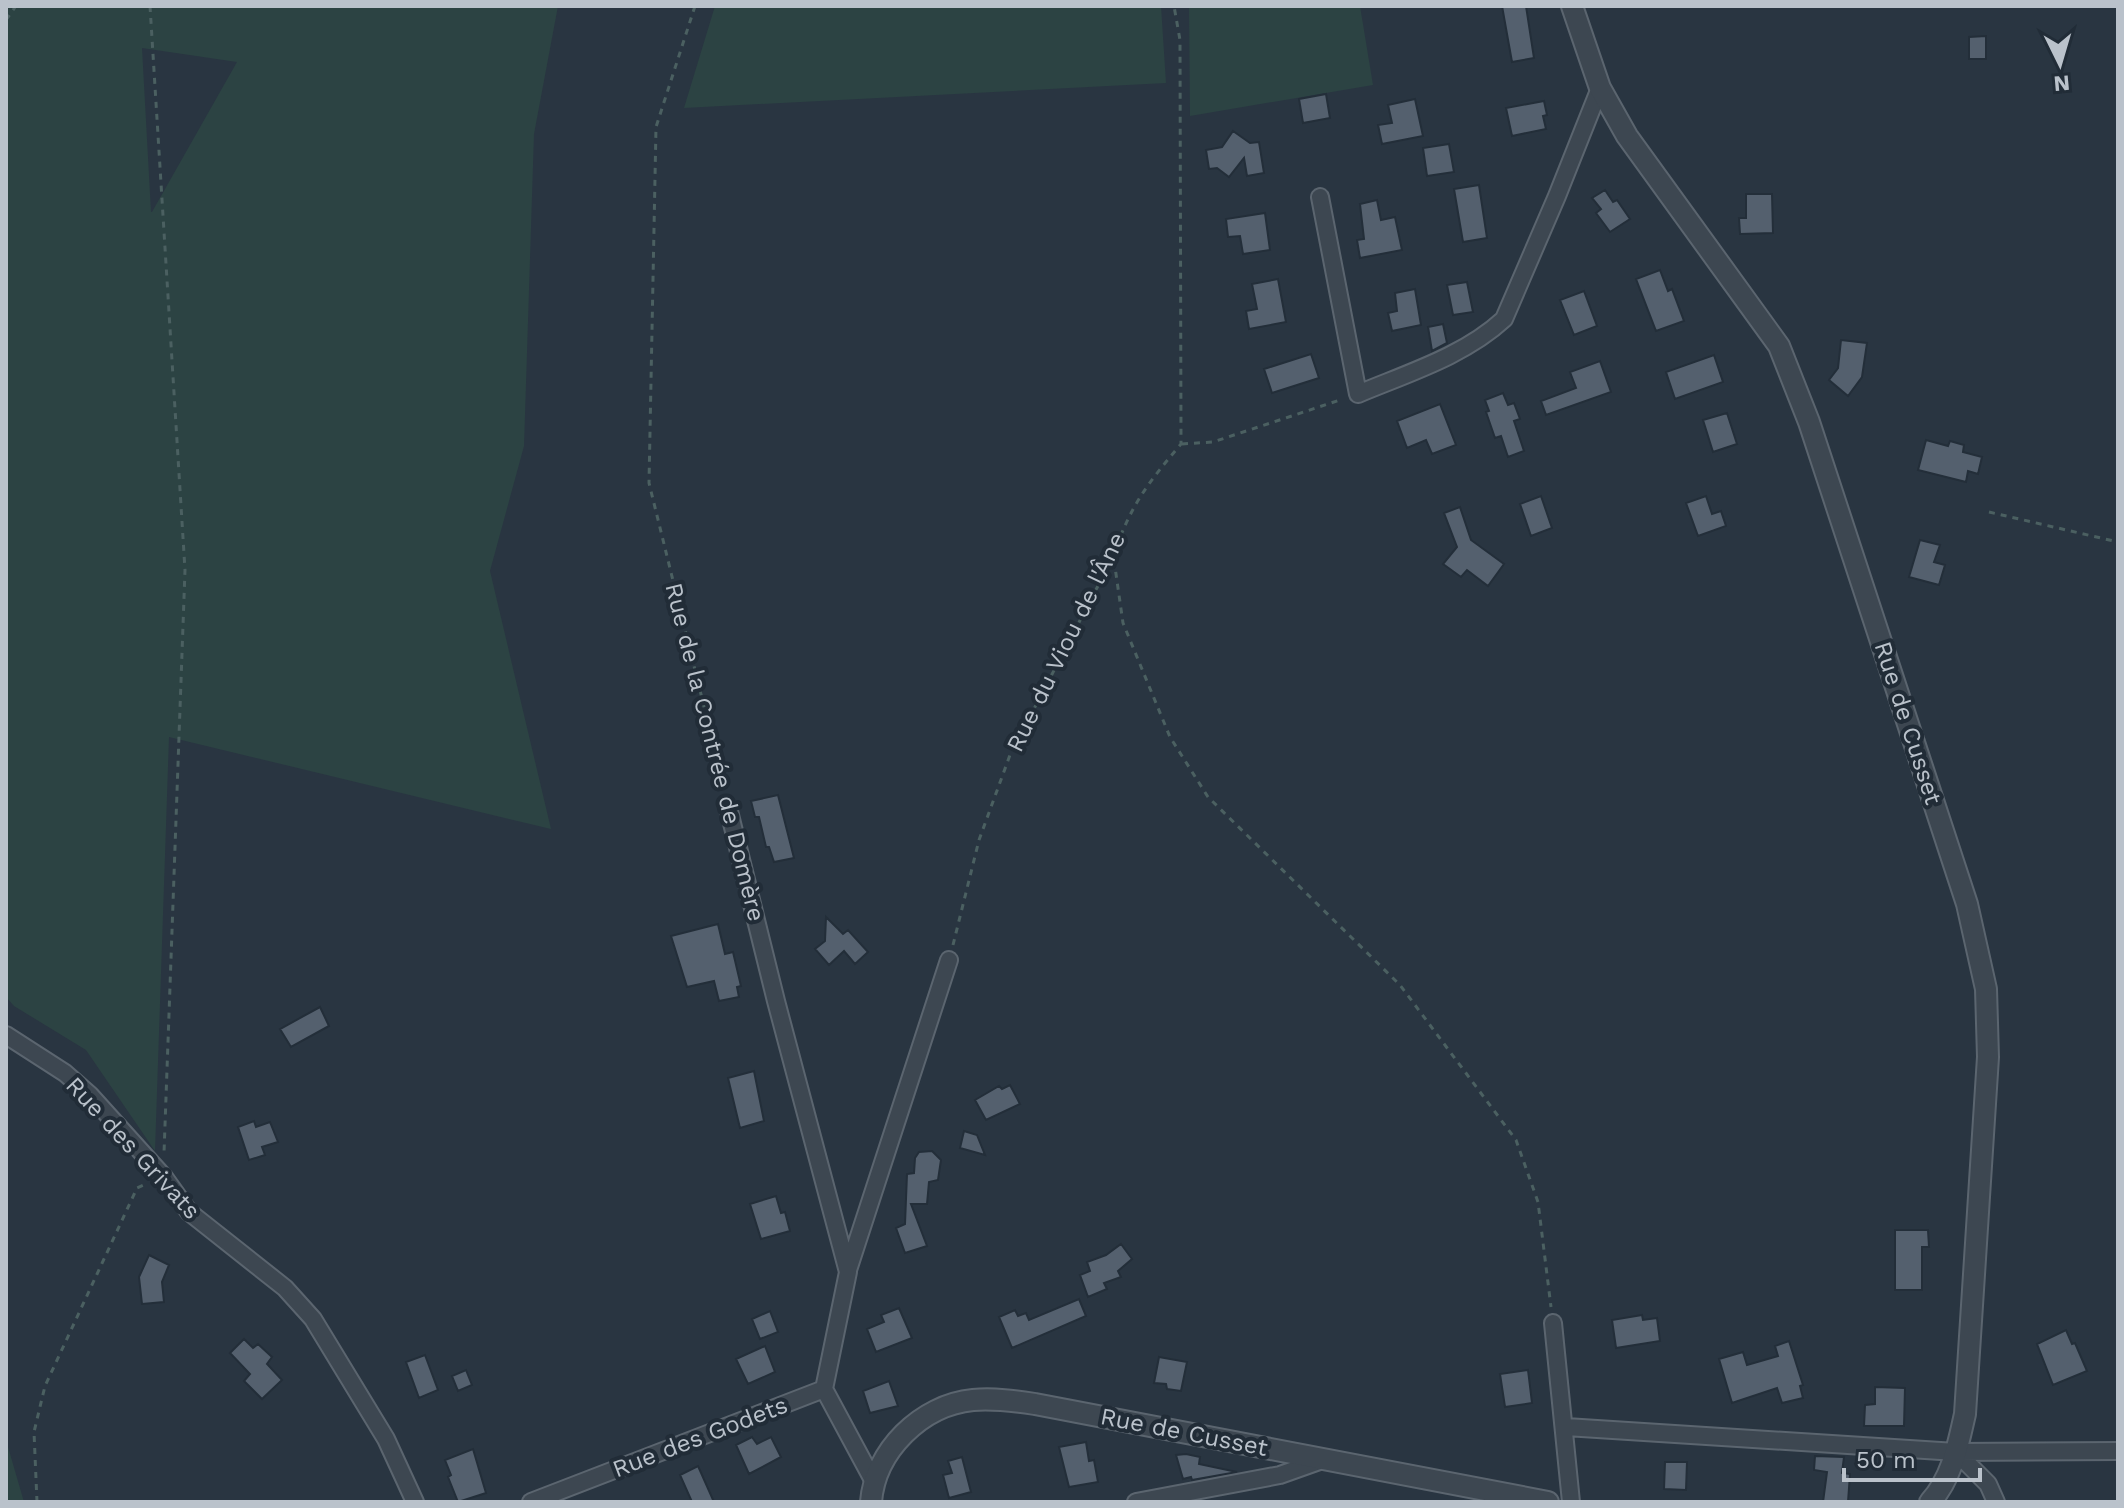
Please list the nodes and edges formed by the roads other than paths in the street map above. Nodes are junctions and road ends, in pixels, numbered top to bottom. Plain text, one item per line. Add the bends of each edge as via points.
1 (1572, 6) edge
2 (1600, 88) junction
3 (1320, 197) dead end
4 (728, 807) road end
5 (949, 960) road end
6 (6, 1035) edge
7 (848, 1272) junction
8 (1553, 1323) road end
9 (824, 1389) junction
10 (1566, 1427) junction
11 (2118, 1451) edge
12 (1956, 1452) junction
13 (1325, 1459) junction
14 (873, 1480) junction
15 (415, 1502) edge
16 (531, 1502) edge
17 (871, 1502) edge
18 (1136, 1502) edge
19 (1548, 1502) edge
20 (1571, 1502) edge
21 (1930, 1502) edge
22 (1996, 1502) edge

1 - 2 street, Rue de Cusset
2 - 3 street via 1504,319 1454,353 1358,394
2 - 12 street, Rue de Cusset via 1627,136 1779,346 1809,422 1967,904 1986,989 1988,1057 1965,1414
4 - 7 street, Rue de la Contrée de Domère
5 - 7 street
6 - 15 street, Rue des Grivats via 90,1095 189,1212 285,1288 313,1319 386,1439
7 - 9 street, Rue de la Contrée de Domère
8 - 10 street
9 - 14 street
9 - 16 street, Rue des Godets
10 - 12 street
10 - 20 street
11 - 12 street
12 - 21 street, Rue de Cusset
12 - 22 street via 1988,1484
13 - 14 street, Rue de Cusset via 1035,1404 971,1400 937,1410 905,1431
13 - 18 street via 1280,1475
13 - 19 street, Rue de Cusset
14 - 17 street, Rue de Cusset

